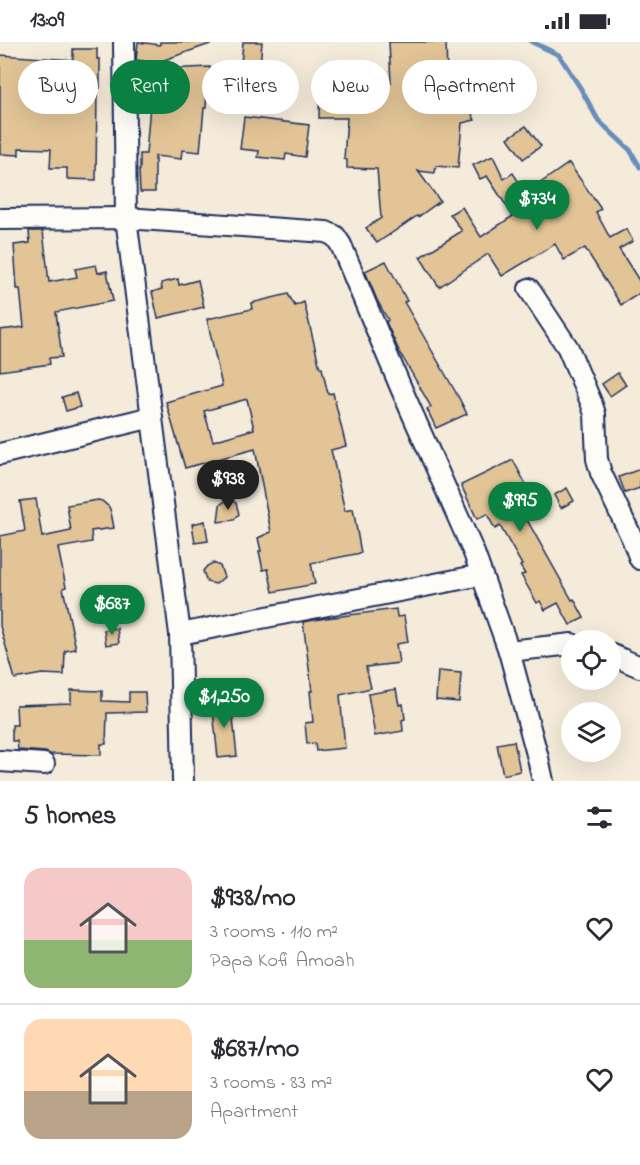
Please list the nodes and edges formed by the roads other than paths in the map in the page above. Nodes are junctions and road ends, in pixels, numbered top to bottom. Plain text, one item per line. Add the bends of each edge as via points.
1 (124, 42) edge
2 (126, 218) junction
3 (0, 219) edge
4 (529, 289) dead end
5 (152, 417) junction
6 (0, 454) edge
7 (640, 559) edge
8 (481, 575) junction
9 (180, 634) junction
10 (561, 645) edge
11 (509, 651) junction
12 (621, 659) edge
13 (640, 667) edge
14 (0, 761) edge
15 (44, 764) dead end
16 (183, 781) edge
17 (543, 781) edge

1 - 2 street
2 - 3 street
2 - 5 street
2 - 8 street via 326,232 335,236
4 - 7 street via 568,348 591,402 601,473
5 - 6 street
5 - 9 street
8 - 9 street
8 - 11 street
9 - 16 street
10 - 11 street
11 - 17 street
12 - 13 street
14 - 15 street

